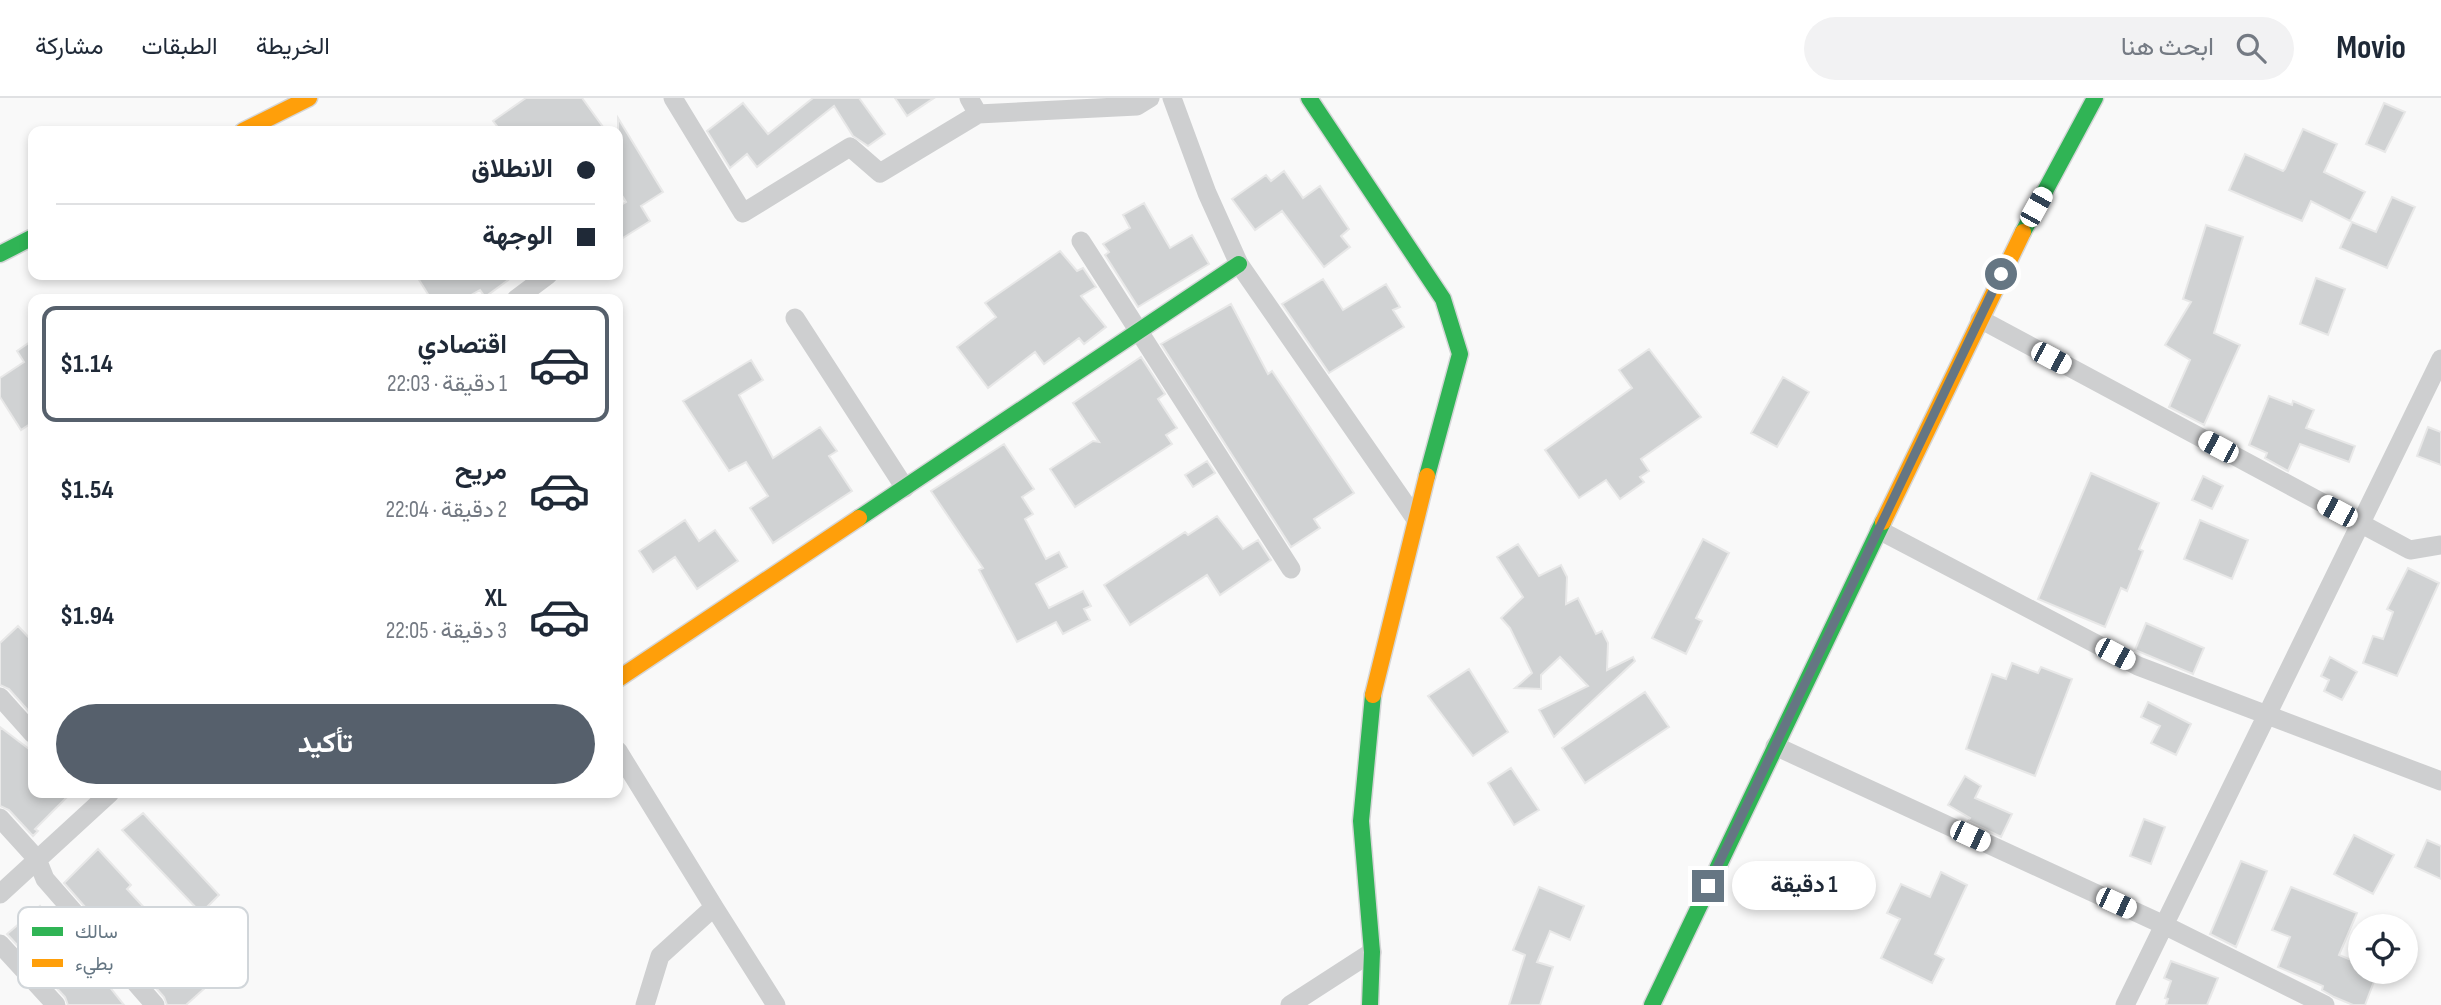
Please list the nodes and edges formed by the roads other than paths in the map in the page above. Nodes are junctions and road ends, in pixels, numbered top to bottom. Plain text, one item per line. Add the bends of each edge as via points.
1 (309, 98) edge
2 (673, 98) edge
3 (1150, 98) edge
4 (1172, 98) edge
5 (1309, 98) edge
6 (2095, 98) edge
7 (973, 106) edge
8 (253, 126) edge
9 (28, 240) edge
10 (1081, 241) dead end
11 (0, 254) edge
12 (1239, 264) junction
13 (541, 280) edge
14 (523, 294) edge
15 (795, 318) dead end
16 (1980, 319) junction
17 (1140, 330) junction
18 (2441, 359) edge
19 (905, 488) junction
20 (1415, 518) junction
21 (2360, 524) junction
22 (1879, 530) junction
23 (2441, 545) edge
24 (1292, 569) dead end
25 (623, 676) edge
26 (0, 697) edge
27 (2267, 714) junction
28 (28, 728) edge
29 (1775, 746) junction
30 (623, 759) edge
31 (2441, 781) edge
32 (96, 798) edge
33 (0, 818) edge
34 (37, 859) junction
35 (0, 894) edge
36 (69, 907) edge
37 (714, 907) junction
38 (2164, 925) junction
39 (0, 944) edge
40 (1372, 952) junction
41 (18, 964) edge
42 (40, 988) edge
43 (140, 988) edge
44 (56, 1005) edge
45 (155, 1005) edge
46 (645, 1005) edge
47 (776, 1005) edge
48 (1290, 1005) edge
49 (1370, 1005) edge
50 (1652, 1005) edge
51 (2125, 1005) edge
52 (2325, 1005) edge

1 - 8 street
2 - 7 street via 743,213 850,147 880,173
3 - 7 street via 1137,106
4 - 12 street
5 - 20 street via 1443,299 1460,354
6 - 16 street
9 - 11 street
10 - 17 street
12 - 17 street
12 - 20 street
13 - 14 street
15 - 19 street
16 - 21 street
16 - 22 street
17 - 19 street
17 - 24 street
18 - 21 street
19 - 25 street
20 - 40 street via 1374,690 1361,821
21 - 23 street via 2410,550
21 - 27 street
22 - 27 street via 2138,666
22 - 29 street
26 - 28 street
27 - 31 street
27 - 38 street
29 - 38 street
29 - 50 street
30 - 37 street
32 - 34 street
33 - 34 street
34 - 35 street
34 - 36 street via 45,879
37 - 46 street via 660,956
37 - 47 street
38 - 51 street
38 - 52 street
39 - 41 street
40 - 48 street
40 - 49 street
42 - 44 street
43 - 45 street

